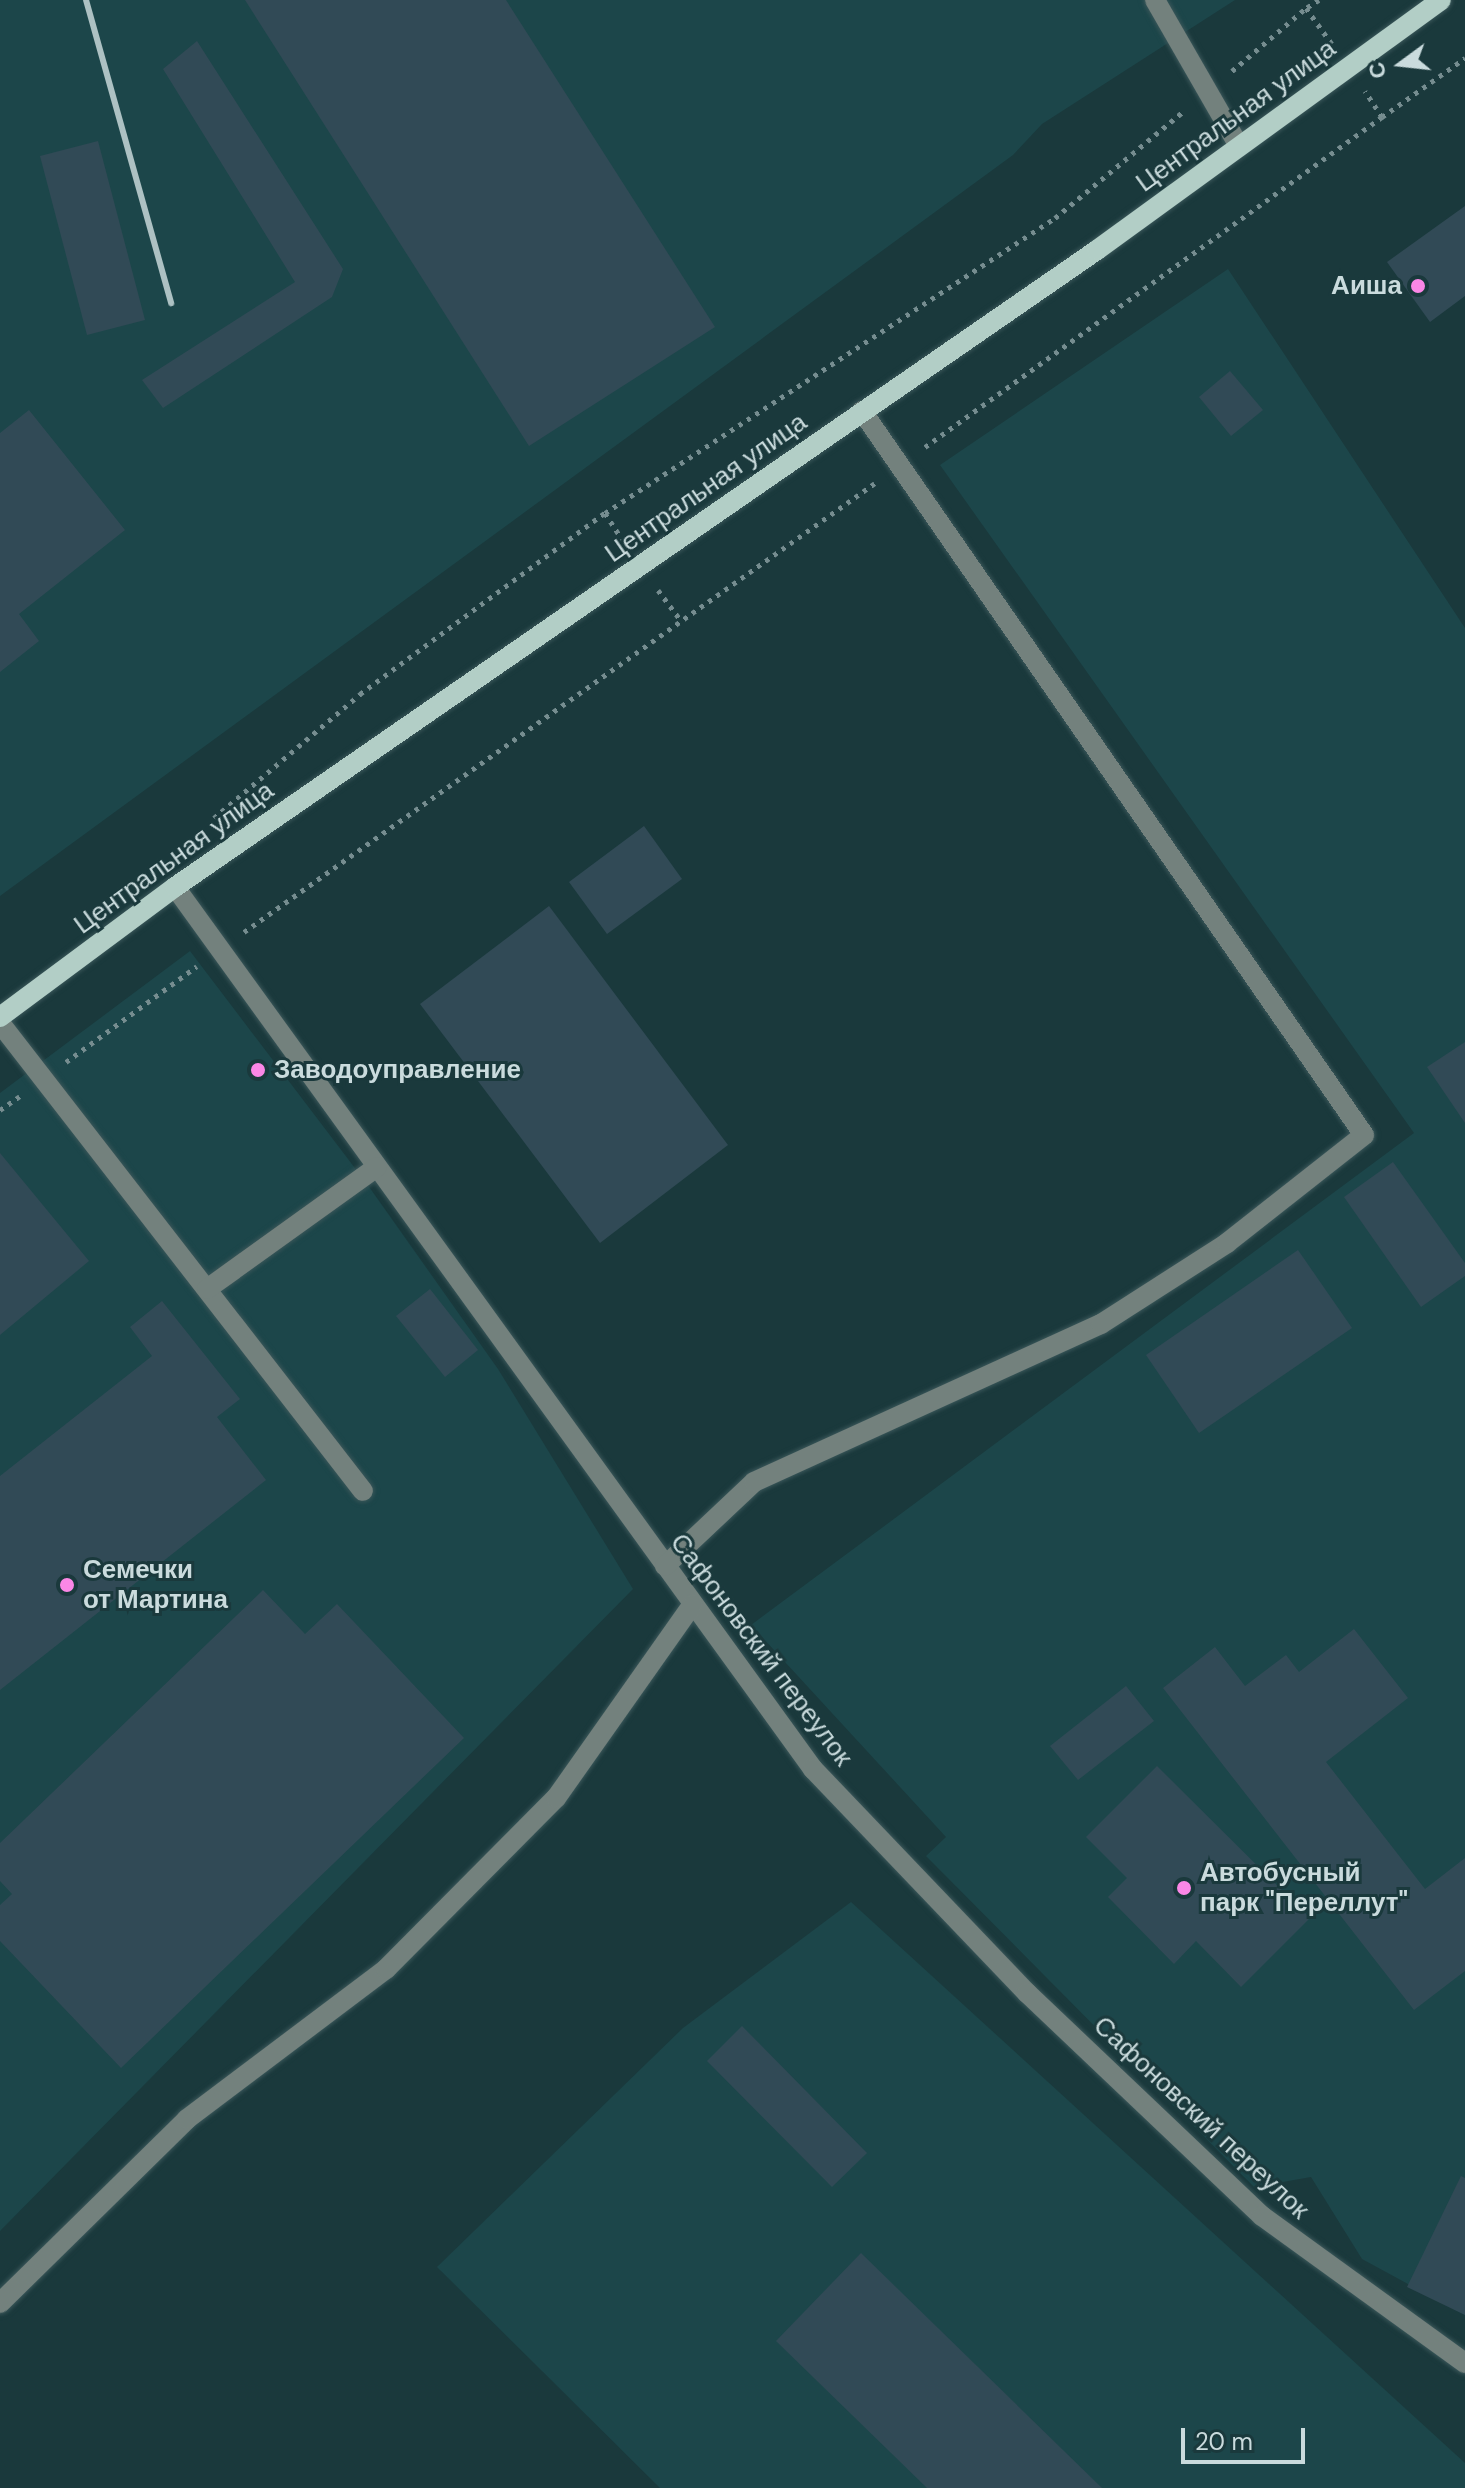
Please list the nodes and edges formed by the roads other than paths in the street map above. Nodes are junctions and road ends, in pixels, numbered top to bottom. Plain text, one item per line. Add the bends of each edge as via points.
1 (1155, 0) edge
2 (1441, 0) edge
3 (1239, 146) junction
4 (862, 411) junction
5 (175, 887) junction
6 (0, 1020) edge
7 (377, 1167) junction
8 (207, 1289) junction
9 (363, 1491) dead end
10 (665, 1566) junction
11 (693, 1604) junction
12 (0, 2303) edge
13 (1465, 2363) edge

1 - 3 street
2 - 3 main road, Центральная улица
3 - 4 main road, Центральная улица
4 - 5 main road, Центральная улица
4 - 10 street via 1364,1135 1227,1243 1101,1324 754,1482
5 - 6 main road, Центральная улица
5 - 7 street, Сафоновский переулок
6 - 8 street
7 - 8 street
7 - 10 street, Сафоновский переулок
8 - 9 street
10 - 11 street, Сафоновский переулок
11 - 12 street via 556,1798 386,1969 187,2119
11 - 13 street, Сафоновский переулок via 813,1769 1027,1993 1262,2216

